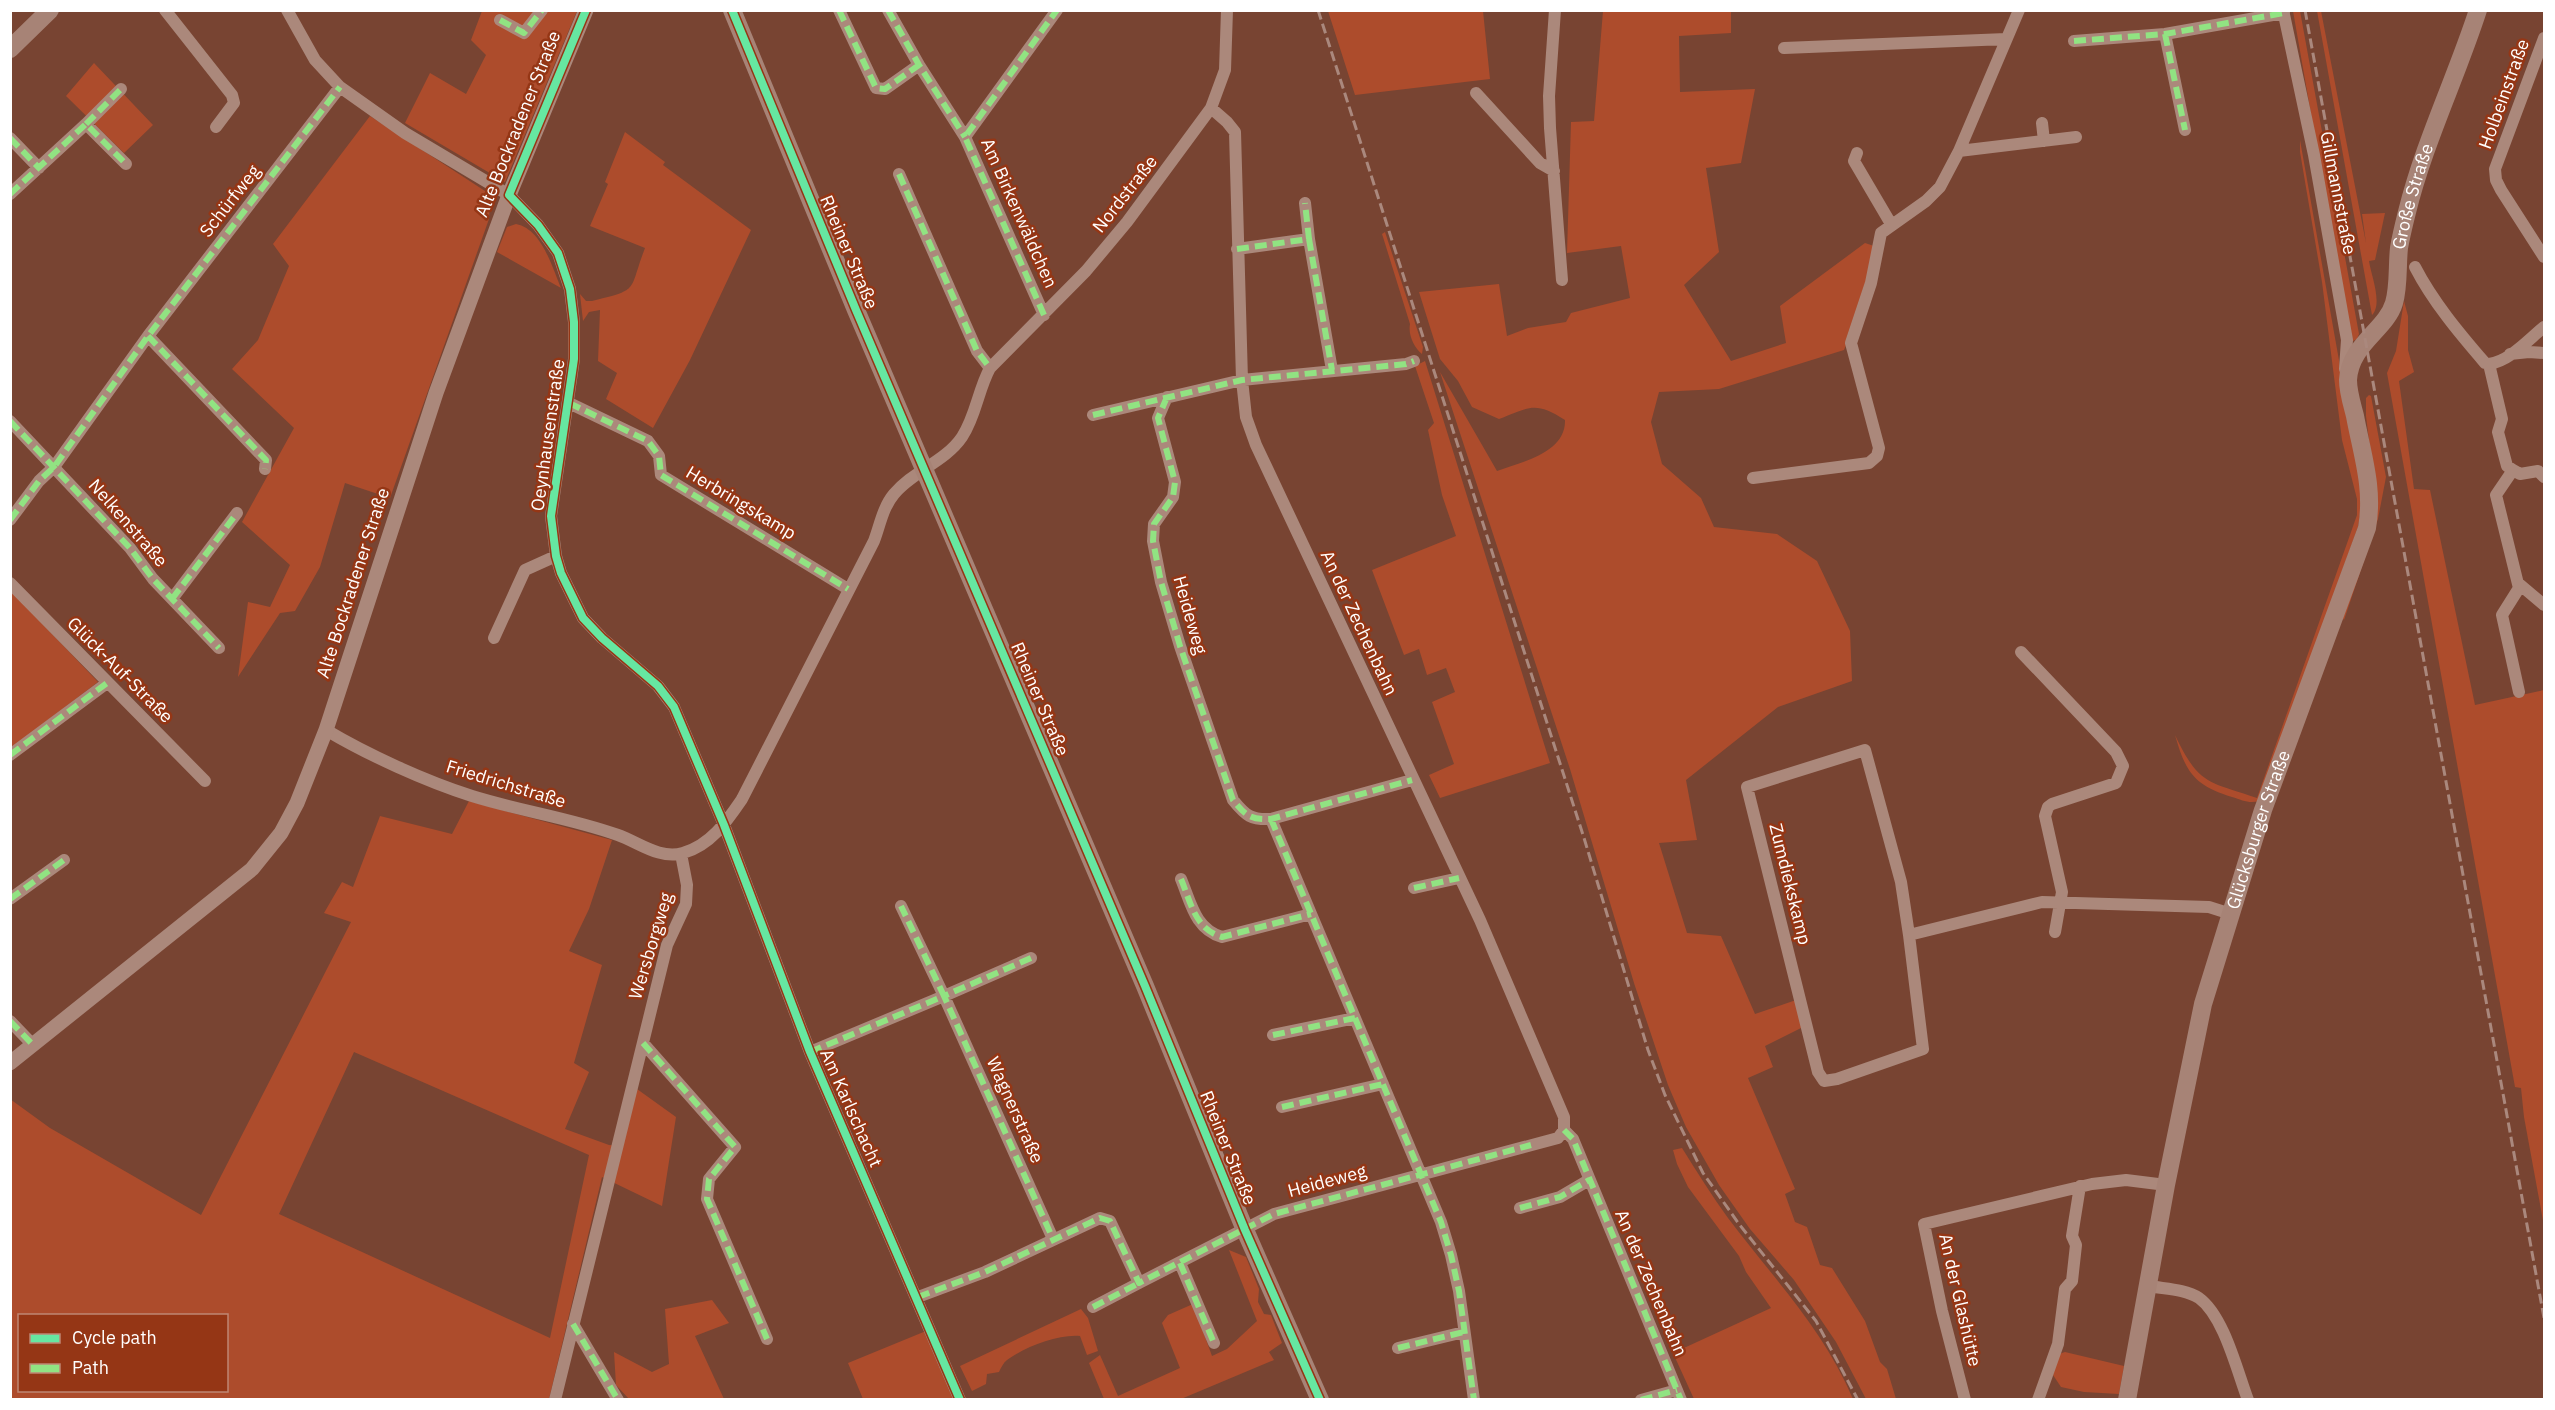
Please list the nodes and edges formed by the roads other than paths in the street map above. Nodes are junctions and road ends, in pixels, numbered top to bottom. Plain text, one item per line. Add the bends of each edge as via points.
1 (50, 10) edge
2 (165, 10) edge
3 (287, 10) edge
4 (542, 10) edge
5 (586, 10) edge
6 (732, 10) edge
7 (839, 10) edge
8 (888, 10) edge
9 (1057, 10) edge
10 (1227, 10) edge
11 (1555, 10) edge
12 (2019, 10) edge
13 (2478, 10) edge
14 (2284, 12) edge
15 (500, 20) dead end
16 (2165, 34) junction
17 (2544, 38) edge
18 (2006, 39) junction
19 (2074, 41) dead end
20 (1784, 48) dead end
21 (10, 49) edge
22 (919, 65) junction
23 (340, 87) junction
24 (121, 89) dead end
25 (1476, 93) dead end
26 (1211, 108) junction
27 (2042, 123) dead end
28 (86, 124) junction
29 (216, 127) dead end
30 (2185, 130) dead end
31 (965, 137) junction
32 (2076, 137) dead end
33 (10, 138) edge
34 (2044, 141) junction
35 (1959, 151) junction
36 (1857, 153) dead end
37 (126, 164) dead end
38 (39, 168) junction
39 (1554, 171) junction
40 (900, 174) dead end
41 (10, 194) edge
42 (509, 195) junction
43 (1305, 203) dead end
44 (1891, 224) junction
45 (1309, 239) junction
46 (1237, 249) junction
47 (2544, 257) edge
48 (2415, 267) dead end
49 (1562, 280) dead end
50 (1044, 315) junction
51 (2544, 327) edge
52 (148, 336) junction
53 (2544, 353) edge
54 (2510, 354) junction
55 (1414, 361) dead end
56 (2489, 364) junction
57 (990, 368) junction
58 (1332, 370) junction
59 (2348, 379) junction
60 (1242, 380) junction
61 (1167, 397) junction
62 (568, 403) junction
63 (1093, 415) dead end
64 (10, 421) edge
65 (54, 467) junction
66 (265, 469) dead end
67 (926, 469) junction
68 (2513, 470) junction
69 (2544, 477) edge
70 (1753, 478) dead end
71 (237, 513) dead end
72 (10, 520) edge
73 (556, 556) junction
74 (10, 583) edge
75 (2518, 583) junction
76 (848, 589) junction
77 (172, 599) junction
78 (2544, 605) edge
79 (494, 638) dead end
80 (219, 648) dead end
81 (2021, 652) dead end
82 (107, 683) junction
83 (2518, 692) dead end
84 (326, 730) junction
85 (10, 755) edge
86 (1412, 780) junction
87 (206, 781) dead end
88 (1271, 819) junction
89 (724, 825) junction
90 (681, 854) junction
91 (64, 860) dead end
92 (1459, 878) junction
93 (1181, 879) dead end
94 (1414, 888) dead end
95 (10, 899) edge
96 (2061, 903) junction
97 (901, 906) dead end
98 (1311, 914) junction
99 (2231, 914) junction
100 (2055, 932) dead end
101 (1909, 935) junction
102 (1031, 958) dead end
103 (944, 996) junction
104 (1355, 1018) junction
105 (10, 1021) edge
106 (1273, 1035) dead end
107 (643, 1043) junction
108 (33, 1044) junction
109 (810, 1052) junction
110 (10, 1063) edge
111 (1383, 1084) junction
112 (1282, 1107) dead end
113 (1563, 1130) junction
114 (1421, 1173) junction
115 (1589, 1180) junction
116 (2166, 1185) junction
117 (2080, 1186) junction
118 (1520, 1208) dead end
119 (1245, 1230) junction
120 (1053, 1239) junction
121 (1180, 1263) junction
122 (1139, 1283) junction
123 (2149, 1286) junction
124 (918, 1297) junction
125 (1093, 1306) dead end
126 (573, 1324) junction
127 (1464, 1332) junction
128 (767, 1339) dead end
129 (1214, 1343) dead end
130 (1398, 1348) dead end
131 (1679, 1395) edge
132 (555, 1400) edge
133 (618, 1400) edge
134 (960, 1400) edge
135 (1320, 1400) edge
136 (1474, 1400) edge
137 (1641, 1400) edge
138 (1965, 1400) edge
139 (2038, 1400) edge
140 (2127, 1400) edge
141 (2247, 1400) edge

1 - 21 main road
2 - 29 street via 232,95 234,103
3 - 23 street, Oeynhausenstraße via 315,60
4 - 15 street via 524,33
5 - 42 street, Alte Bockradener Straße
6 - 67 main road, Rheiner Straße
7 - 22 street via 876,88 885,89
8 - 22 street
9 - 31 street, Am Birkenwäldchen
10 - 26 street, Nordstraße via 1225,70
11 - 39 street via 1549,96
12 - 18 street
13 - 59 main road, Große Straße via 2407,212 2394,303 2365,340
14 - 16 street, Gillmannstraße
14 - 59 street, Gillmannstraße via 2347,340
16 - 19 street, Gillmannstraße
16 - 30 street
17 - 47 street, Holbeinstraße via 2495,169 2501,190
18 - 20 street
18 - 35 street
22 - 31 street
23 - 42 street, Oeynhausenstraße via 405,133
23 - 52 street, Schürfweg
24 - 28 street
25 - 39 street via 1540,163
26 - 46 street, An der Zechenbahn via 1234,132
26 - 50 street, Nordstraße via 1127,222
27 - 34 street
28 - 37 street
28 - 38 street
31 - 50 street, Am Birkenwäldchen
32 - 34 street
33 - 38 street
34 - 35 street
35 - 44 street via 1940,187
36 - 44 street via 1854,161
38 - 41 street
39 - 49 street
40 - 57 street via 977,351
42 - 62 street, Oeynhausenstraße via 558,253 570,289 574,359
42 - 84 street, Alte Bockradener Straße via 436,393
43 - 45 street
44 - 70 street via 1881,233 1871,283 1851,343 1879,448 1877,456 1869,463
45 - 46 street
45 - 58 street
46 - 60 street, An der Zechenbahn
48 - 56 street via 2425,286
50 - 57 street, Nordstraße
51 - 54 street
52 - 65 street, Schürfweg
52 - 66 street via 266,460
53 - 54 street
54 - 56 street
55 - 58 street
56 - 68 street via 2502,418 2498,432 2506,466
57 - 67 street, Nordstraße via 962,437
58 - 60 street
59 - 99 main road, Glücksburger Straße via 2368,470 2367,528 2263,810
60 - 61 street
60 - 86 street, An der Zechenbahn via 1246,417 1256,445
61 - 63 street
61 - 88 street, Heideweg via 1158,418 1175,482 1173,497 1154,524 1161,582 1233,800 1243,813 1256,820
62 - 73 street, Oeynhausenstraße via 551,516
62 - 76 street, Herbringskamp via 648,441 659,456 661,475
64 - 65 street, Nelkenstraße
65 - 72 street, Schürfweg
65 - 77 street, Nelkenstraße
67 - 76 street via 894,494
67 - 119 main road, Rheiner Straße
68 - 69 street via 2520,474 2538,471
68 - 75 street via 2496,495
71 - 77 street
73 - 79 street via 525,570
73 - 89 street, Oeynhausenstraße via 584,618 658,686 674,707
74 - 82 street, Glück-Auf-Straße
75 - 78 street
75 - 83 street via 2519,588 2502,615
76 - 89 street via 742,799
77 - 80 street, Nelkenstraße
81 - 96 street via 2116,752 2123,765 2116,783 2052,804 2046,811
82 - 85 street
82 - 87 street, Glück-Auf-Straße
84 - 90 street, Friedrichstraße via 372,755 471,796 618,835 664,854
84 - 108 street, Alte Bockradener Straße via 297,803 281,833 252,869
86 - 88 street, Heideweg
86 - 92 street, An der Zechenbahn
88 - 98 street
89 - 90 street via 708,840
89 - 109 street, Am Karlschacht
90 - 107 street, Wersborgweg via 686,904 667,945
91 - 95 street
92 - 94 street
92 - 113 street, An der Zechenbahn via 1564,1117
93 - 98 street via 1202,927 1222,937
96 - 99 street via 2209,907
96 - 100 street
96 - 101 street via 2042,902
97 - 103 street, Wagnerstraße
98 - 104 street
99 - 116 main road, Glücksburger Straße via 2203,1004
101 - 101 street, Zumdiekskamp via 1901,882 1865,750 1747,787 1818,1072 1824,1081 1923,1049
102 - 103 street
103 - 109 street
103 - 120 street, Wagnerstraße
104 - 106 street
104 - 111 street
105 - 108 street
107 - 126 street, Wersborgweg
107 - 128 street via 735,1148 709,1179 707,1199
108 - 110 street, Alte Bockradener Straße
109 - 124 street, Am Karlschacht
111 - 112 street
111 - 114 street
113 - 114 street, Heideweg via 1558,1138
113 - 115 street, An der Zechenbahn via 1573,1139
114 - 119 street, Heideweg via 1274,1214
114 - 127 street via 1451,1255
115 - 118 street via 1560,1197
115 - 131 street, An der Zechenbahn
116 - 117 street, An der Glashütte via 2126,1180
116 - 123 main road, Glücksburger Straße
117 - 138 street, An der Glashütte via 1924,1224
117 - 139 street via 2072,1236 2076,1245 2072,1281 2065,1289 2058,1344
119 - 121 street
119 - 135 main road, Rheiner Straße
120 - 122 street via 1106,1218
120 - 124 street via 985,1272
121 - 122 street
121 - 129 street
122 - 125 street
123 - 140 main road, Glücksburger Straße
123 - 141 street via 2187,1292 2208,1307 2220,1327
124 - 134 street, Am Karlschacht
126 - 132 street, Wersborgweg
126 - 133 street
127 - 130 street
127 - 136 street
131 - 137 street

